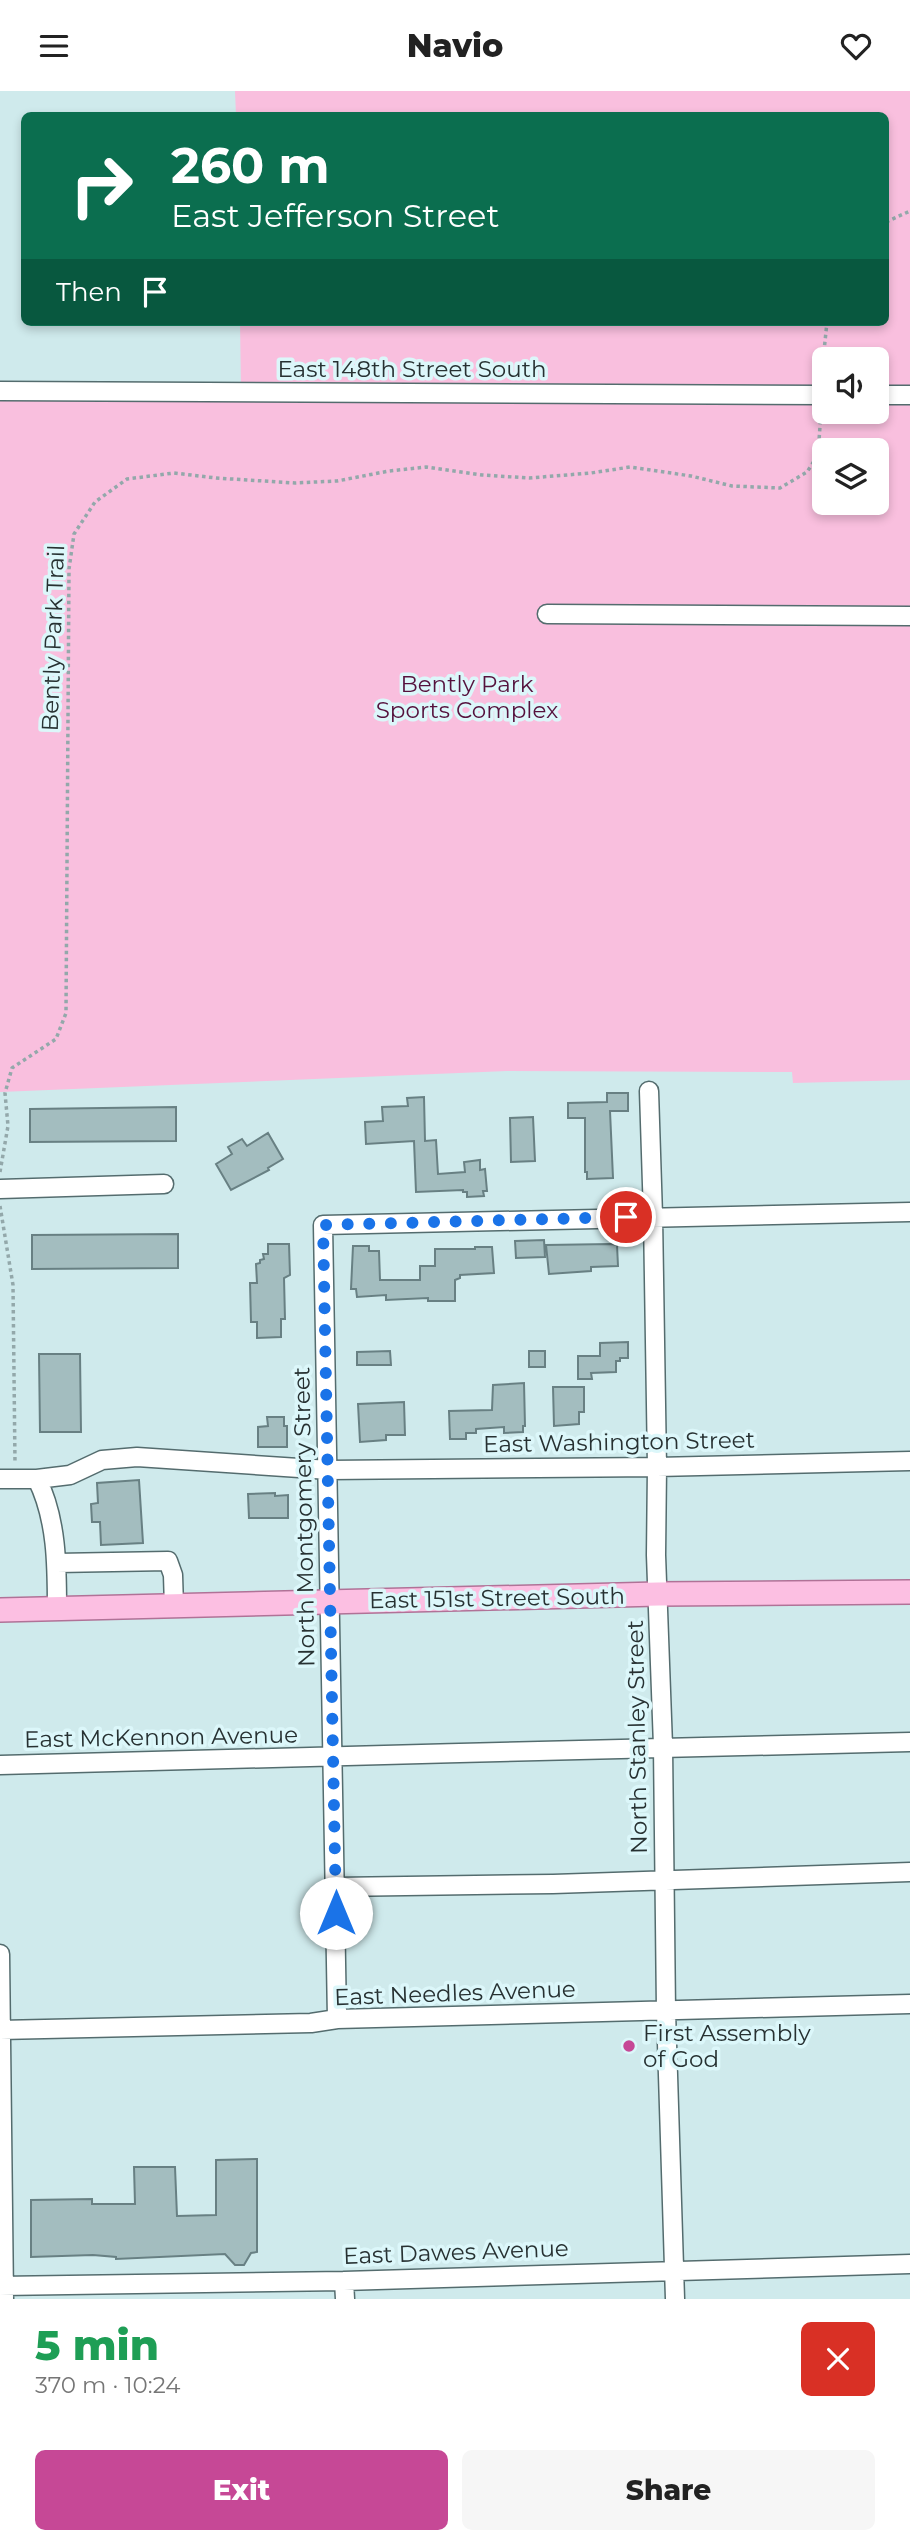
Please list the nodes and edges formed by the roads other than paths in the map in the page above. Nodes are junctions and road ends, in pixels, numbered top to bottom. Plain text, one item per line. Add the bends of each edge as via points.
1 (0, 391) edge
2 (812, 395) edge
3 (889, 395) edge
4 (910, 395) edge
5 (547, 614) dead end
6 (910, 616) edge
7 (649, 1091) dead end
8 (164, 1184) dead end
9 (0, 1189) edge
10 (910, 1212) edge
11 (653, 1216) junction
12 (910, 1461) edge
13 (657, 1467) junction
14 (329, 1470) junction
15 (7, 1479) edge
16 (37, 1479) junction
17 (57, 1563) junction
18 (910, 1592) edge
19 (658, 1594) junction
20 (329, 1602) junction
21 (174, 1607) junction
22 (57, 1609) junction
23 (0, 1611) edge
24 (910, 1742) edge
25 (663, 1746) junction
26 (334, 1758) junction
27 (0, 1765) edge
28 (910, 1872) edge
29 (664, 1879) junction
30 (336, 1887) junction
31 (0, 1954) edge
32 (910, 2004) edge
33 (666, 2011) junction
34 (337, 2019) junction
35 (1, 2030) edge
36 (0, 2156) edge
37 (910, 2263) edge
38 (675, 2270) junction
39 (3, 2290) edge
40 (344, 2290) edge
41 (675, 2299) edge

1 - 2 street, East 148th Street South
3 - 4 street
5 - 6 street
7 - 11 street, North Stanley Street
8 - 9 street
10 - 11 street
11 - 13 street, North Stanley Street
11 - 14 street, North Montgomery Street via 323,1225
12 - 13 street, East Washington Street
13 - 14 street, East Washington Street
13 - 19 street, North Stanley Street
14 - 16 street, East Washington Street via 137,1457 102,1460 71,1475
14 - 20 street, North Montgomery Street
15 - 16 street, East Washington Street
16 - 17 street via 46,1497
17 - 21 street via 168,1562
17 - 22 street
18 - 19 main road, East 151st Street South
19 - 20 main road, East 151st Street South
19 - 25 street, North Stanley Street
20 - 21 main road, East 151st Street South
20 - 26 street, North Montgomery Street
21 - 22 main road, East 151st Street South
22 - 23 main road, East 151st Street South
24 - 25 street, East McKennon Avenue
25 - 26 street, East McKennon Avenue
25 - 29 street, North Stanley Street
26 - 27 street, East McKennon Avenue
26 - 30 street, North Montgomery Street
28 - 29 street
29 - 30 street
29 - 33 street, North Stanley Street
30 - 34 street, North Montgomery Street
31 - 35 street
32 - 33 street, East Needles Avenue
33 - 34 street, East Needles Avenue
33 - 38 street, North Stanley Street
34 - 35 street, East Needles Avenue
35 - 36 street
36 - 39 street
37 - 38 street, East Dawes Avenue
38 - 40 street, East Dawes Avenue
38 - 41 street, North Stanley Street
39 - 40 street, East Dawes Avenue

